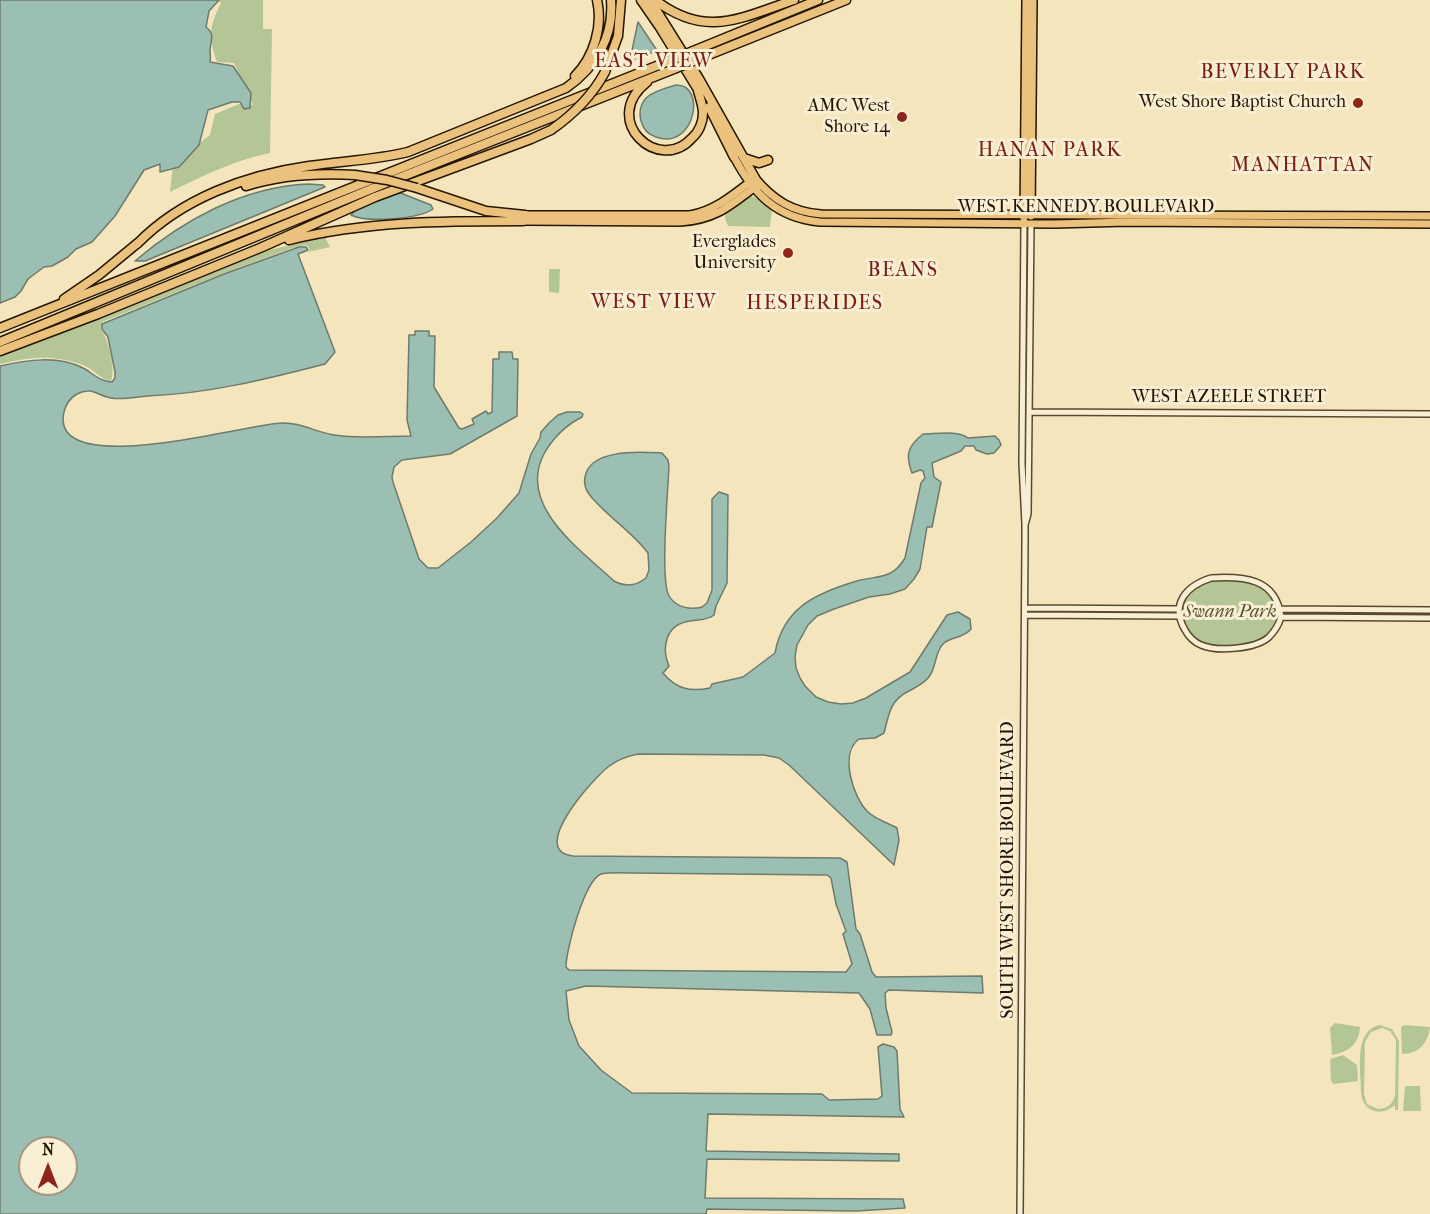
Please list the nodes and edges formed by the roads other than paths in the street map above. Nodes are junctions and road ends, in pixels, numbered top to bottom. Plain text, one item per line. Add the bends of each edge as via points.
1 (595, 0) edge
2 (611, 0) edge
3 (641, 0) edge
4 (650, 0) edge
5 (655, 0) edge
6 (794, 0) edge
7 (818, 0) edge
8 (846, 0) edge
9 (1026, 0) edge
10 (1033, 0) edge
11 (621, 4) edge
12 (694, 55) junction
13 (670, 66) junction
14 (698, 91) junction
15 (556, 92) junction
16 (734, 157) joint
17 (744, 158) junction
18 (768, 160) dead end
19 (754, 183) junction
20 (777, 208) junction
21 (796, 210) junction
22 (838, 215) junction
23 (1027, 215) junction
24 (1430, 216) edge
25 (524, 218) junction
26 (877, 219) junction
27 (1228, 219) junction
28 (827, 223) junction
29 (1027, 224) junction
30 (1430, 224) edge
31 (137, 244) junction
32 (260, 248) junction
33 (27, 318) junction
34 (0, 328) edge
35 (0, 342) edge
36 (0, 351) edge
37 (1029, 412) junction
38 (1430, 414) edge
39 (1025, 525) junction
40 (1025, 608) junction
41 (1179, 609) junction
42 (1280, 609) junction
43 (1430, 610) edge
44 (1025, 615) junction
45 (1179, 616) junction
46 (1281, 617) junction
47 (1430, 618) edge
48 (1020, 1214) edge

1 - 15 highway via 598,17 594,45 585,64
2 - 15 highway via 610,25 600,53 577,81
3 - 14 highway
4 - 17 highway
5 - 6 highway via 682,17 709,23
7 - 12 highway
8 - 12 highway
9 - 23 main road
10 - 23 main road
11 - 32 highway, bridge via 616,45 605,72 580,106 551,130 375,197
12 - 13 highway, bridge
13 - 14 highway via 631,100 630,124 644,143 668,150 690,141 703,116
13 - 33 highway
13 - 35 highway
14 - 16 highway
15 - 31 highway via 408,152 291,169 236,183 178,211
16 - 19 main road
17 - 18 highway via 759,163
17 - 19 highway
19 - 20 main road, WEST KENNEDY BOULEVARD
19 - 21 main road, WEST KENNEDY BOULEVARD
19 - 25 main road via 705,212 690,215
20 - 21 main road
20 - 28 main road, WEST KENNEDY BOULEVARD via 801,219
21 - 22 main road, WEST KENNEDY BOULEVARD
22 - 26 main road, WEST KENNEDY BOULEVARD
22 - 28 main road
23 - 26 main road, WEST KENNEDY BOULEVARD
23 - 27 main road, WEST KENNEDY BOULEVARD
23 - 29 main road
24 - 27 main road via 1253,215
25 - 31 highway, bridge via 486,211 387,180 355,175 303,175 277,178 216,196
25 - 32 highway via 374,224
26 - 28 main road, WEST KENNEDY BOULEVARD
26 - 29 main road, WEST KENNEDY BOULEVARD
27 - 29 main road, WEST KENNEDY BOULEVARD
27 - 30 main road, WEST KENNEDY BOULEVARD
29 - 37 street, SOUTH WEST SHORE BOULEVARD
29 - 39 street, SOUTH WEST SHORE BOULEVARD via 1022,463
31 - 33 highway via 78,290
32 - 36 highway
33 - 34 highway
37 - 38 street, WEST AZEELE STREET
37 - 39 street, SOUTH WEST SHORE BOULEVARD
39 - 40 street, SOUTH WEST SHORE BOULEVARD
40 - 41 street
40 - 44 street, SOUTH WEST SHORE BOULEVARD
41 - 42 street via 1189,588 1220,578 1268,587
41 - 45 street
42 - 43 street
42 - 46 street
44 - 45 street
44 - 48 street, SOUTH WEST SHORE BOULEVARD
45 - 46 street via 1187,634 1200,645 1233,648 1268,638
46 - 47 street

